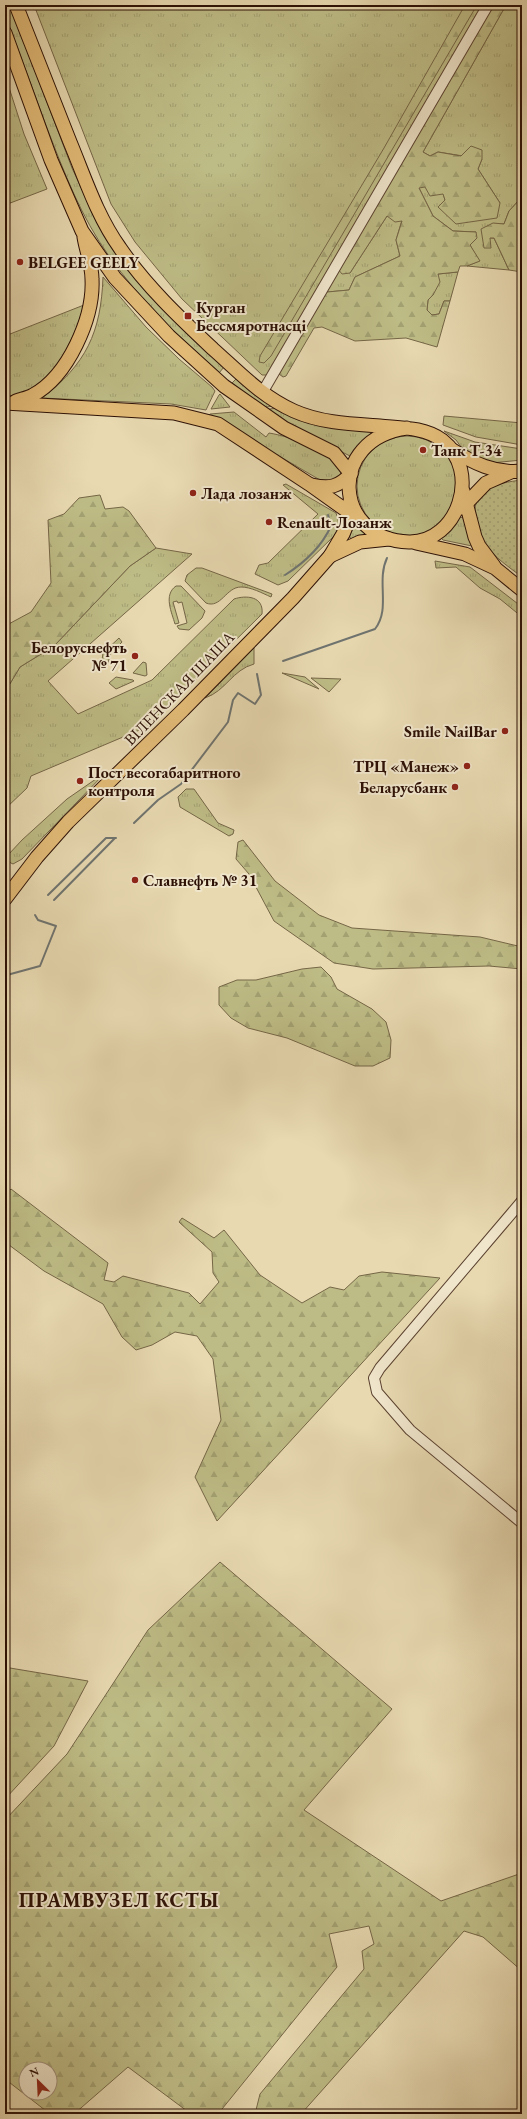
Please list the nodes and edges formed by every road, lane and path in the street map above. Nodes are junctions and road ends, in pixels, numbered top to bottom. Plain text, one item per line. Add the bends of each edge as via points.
1 (16, 5) edge
2 (488, 5) edge
3 (5, 33) edge
4 (82, 231) junction
5 (262, 393) junction
6 (8, 403) edge
7 (407, 428) junction
8 (451, 449) junction
9 (517, 471) edge
10 (351, 474) junction
11 (309, 484) junction
12 (462, 488) junction
13 (350, 498) junction
14 (466, 503) junction
15 (349, 513) junction
16 (454, 515) junction
17 (363, 522) junction
18 (391, 539) junction
19 (410, 542) junction
20 (330, 556) junction
21 (495, 568) junction
22 (522, 590) edge
23 (5, 899) edge
24 (522, 1201) edge
25 (522, 1523) edge

1 - 5 main road via 95,204 119,247 145,281 184,321
2 - 5 street
3 - 4 main road via 51,160
4 - 6 main road via 92,279 90,307 82,332 68,358 51,380 33,395
4 - 10 main road via 115,278 169,336 219,381 257,410 284,428 334,453
5 - 7 main road via 295,411 320,420
6 - 11 main road via 174,413 205,420 218,424
7 - 8 main road via 433,434
7 - 10 main road via 380,435 370,442 355,461
8 - 9 main road via 473,462
8 - 12 main road via 459,463
9 - 14 main road via 486,483
10 - 11 main road via 336,486 328,488
10 - 13 main road
11 - 15 main road
12 - 14 main road
12 - 16 main road
13 - 15 main road
13 - 17 main road via 355,512
14 - 16 main road
14 - 21 main road via 480,546
15 - 17 main road
15 - 20 main road via 343,534
16 - 19 main road via 430,537
17 - 18 main road via 375,532
18 - 19 main road
18 - 20 main road via 360,542
19 - 21 main road via 465,554
20 - 23 main road, ВІЛЕНСКАЯ ШАША via 293,598 183,710 68,822 37,856
21 - 22 main road
24 - 25 street via 374,1378 377,1392 410,1430

